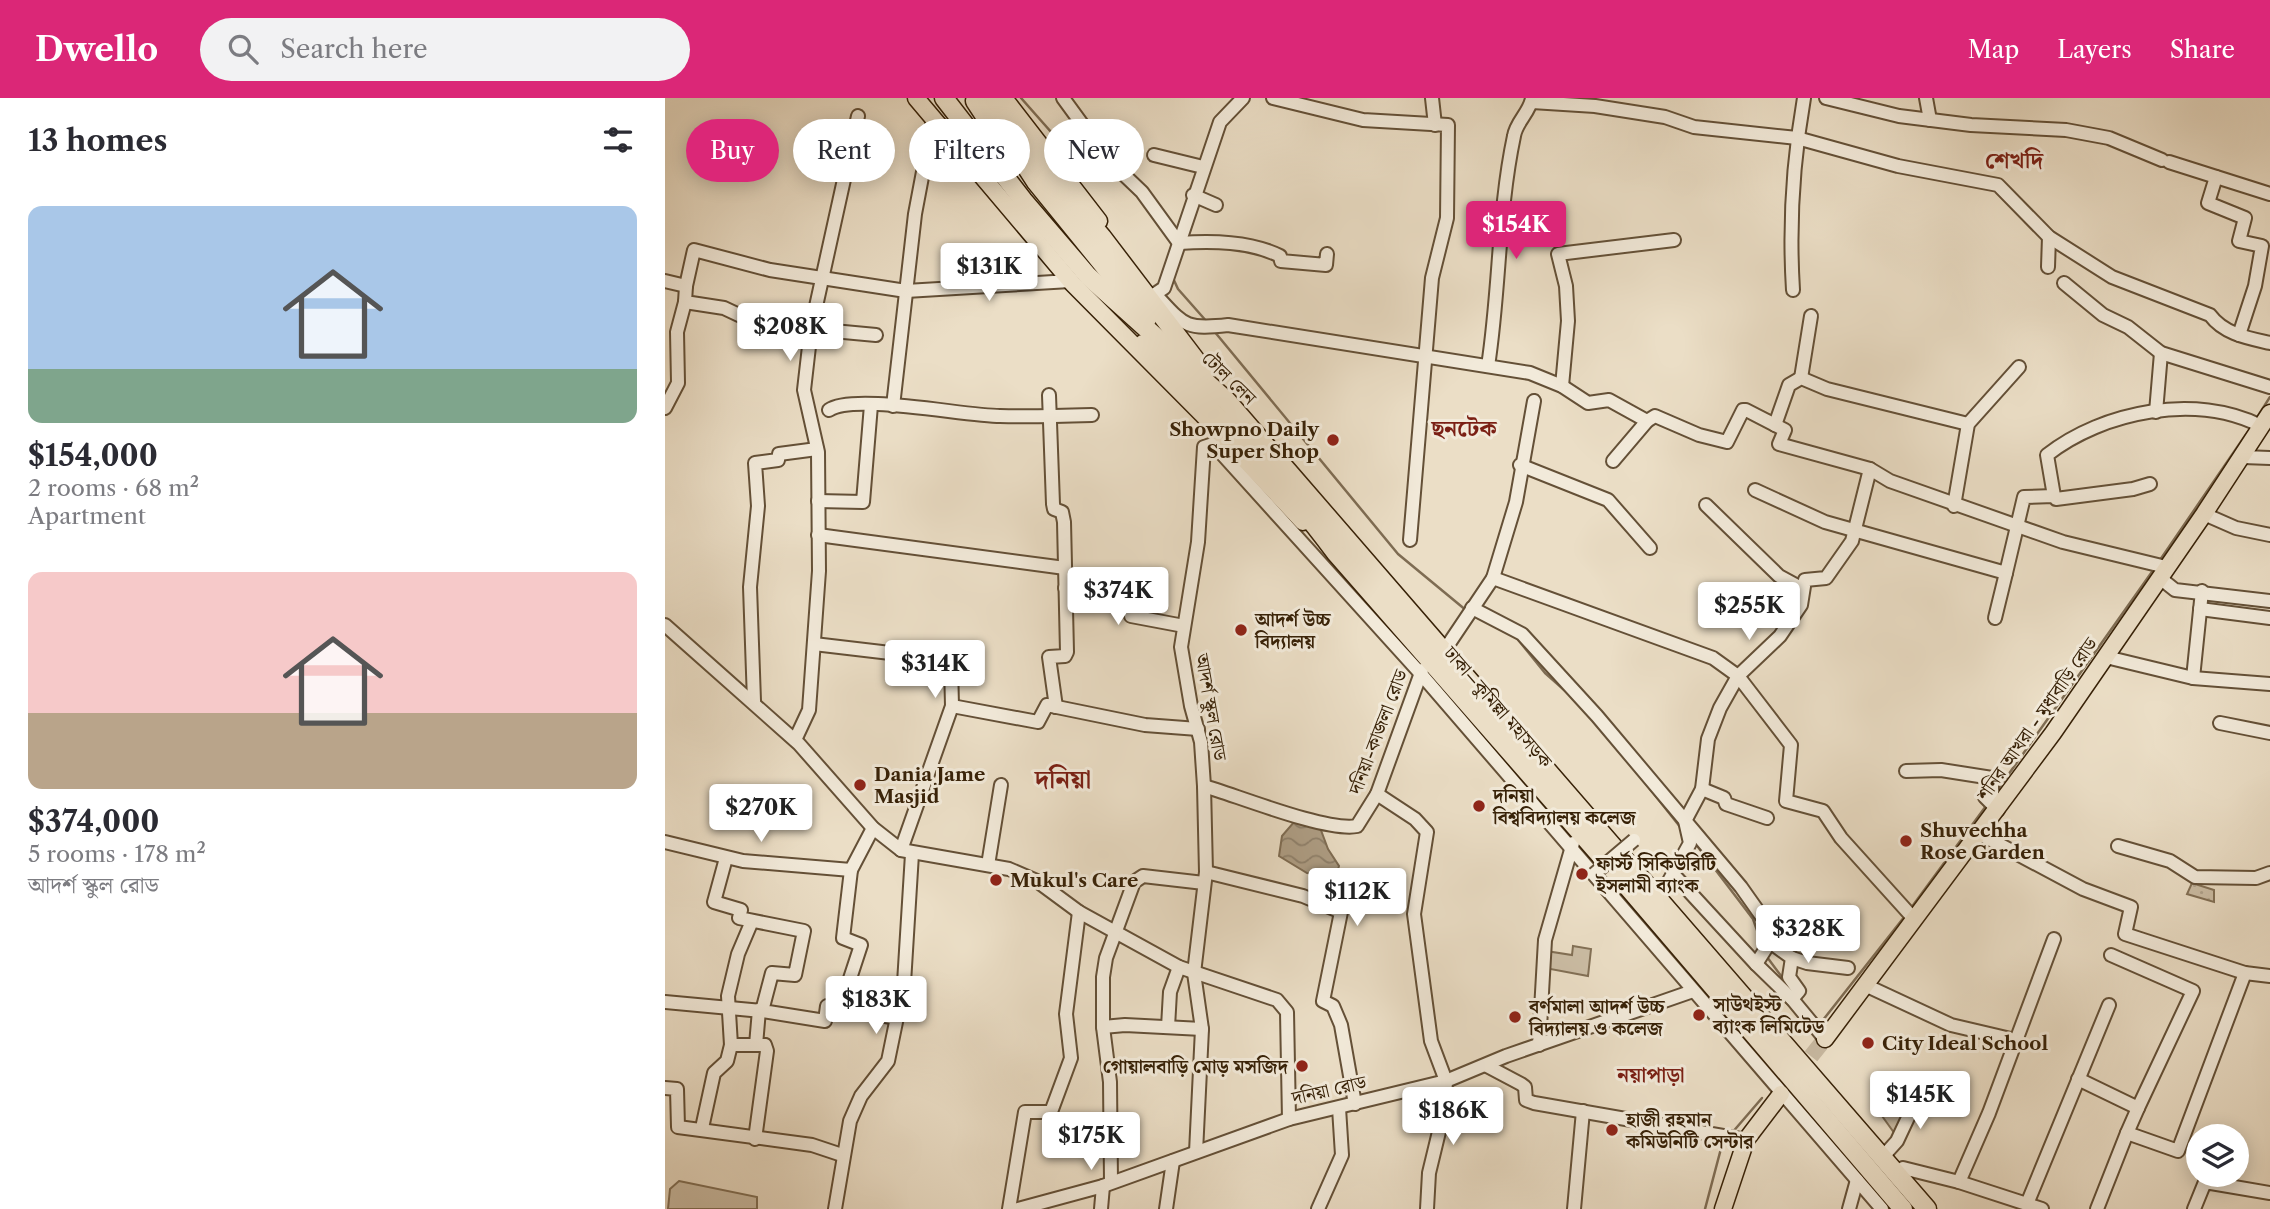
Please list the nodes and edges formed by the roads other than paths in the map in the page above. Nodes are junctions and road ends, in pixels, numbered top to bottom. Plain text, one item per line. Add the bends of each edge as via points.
1 (916, 98) edge
2 (930, 98) edge
3 (944, 98) edge
4 (950, 98) edge
5 (958, 98) edge
6 (973, 98) edge
7 (983, 98) edge
8 (1004, 98) edge
9 (1063, 98) edge
10 (1243, 98) edge
11 (1273, 98) edge
12 (1432, 98) edge
13 (1804, 98) edge
14 (1826, 98) edge
15 (1926, 98) edge
16 (1532, 100) edge
17 (858, 116) dead end
18 (932, 119) edge
19 (961, 119) edge
20 (964, 119) edge
21 (1930, 120) junction
22 (1435, 125) junction
23 (1797, 138) junction
24 (1154, 155) dead end
25 (1203, 167) junction
26 (2216, 177) junction
27 (921, 182) edge
28 (986, 182) edge
29 (1009, 182) edge
30 (2270, 194) edge
31 (1193, 195) junction
32 (1023, 200) junction
33 (1216, 205) dead end
34 (2049, 237) junction
35 (1674, 240) dead end
36 (1179, 243) junction
37 (1327, 254) dead end
38 (2048, 267) dead end
39 (823, 277) junction
40 (665, 281) edge
41 (1070, 281) junction
42 (2064, 283) dead end
43 (686, 285) junction
44 (1793, 290) dead end
45 (906, 291) junction
46 (1155, 293) junction
47 (685, 302) junction
48 (1811, 316) dead end
49 (811, 329) junction
50 (876, 335) dead end
51 (2239, 335) junction
52 (2270, 343) edge
53 (1163, 346) junction
54 (2161, 353) junction
55 (1425, 355) junction
56 (1181, 361) junction
57 (1488, 366) junction
58 (2019, 367) dead end
59 (1201, 378) junction
60 (1801, 378) junction
61 (1562, 386) junction
62 (2267, 386) edge
63 (1049, 394) dead end
64 (1534, 401) dead end
65 (871, 405) junction
66 (893, 406) junction
67 (1232, 407) junction
68 (665, 408) edge
69 (829, 410) dead end
70 (2156, 412) junction
71 (1050, 415) junction
72 (1092, 415) dead end
73 (2266, 419) edge
74 (1647, 421) junction
75 (1968, 424) junction
76 (1775, 425) junction
77 (817, 449) junction
78 (2243, 457) junction
79 (2270, 458) edge
80 (1613, 461) dead end
81 (1520, 465) junction
82 (1870, 468) junction
83 (2150, 484) dead end
84 (1755, 490) dead end
85 (2054, 496) junction
86 (818, 501) junction
87 (1706, 505) dead end
88 (1954, 506) junction
89 (2204, 514) junction
90 (2017, 524) junction
91 (1855, 530) junction
92 (818, 534) junction
93 (2270, 535) edge
94 (1410, 540) dead end
95 (1650, 548) dead end
96 (1335, 552) junction
97 (1065, 568) junction
98 (2163, 572) junction
99 (2006, 573) junction
100 (1493, 578) junction
101 (1065, 588) junction
102 (1804, 589) junction
103 (2202, 592) junction
104 (1394, 597) joint
105 (2270, 601) edge
106 (2200, 609) junction
107 (1470, 611) junction
108 (1995, 618) dead end
109 (2270, 618) edge
110 (665, 625) edge
111 (1184, 626) junction
112 (814, 644) junction
113 (1448, 645) junction
114 (2106, 657) junction
115 (1424, 666) junction
116 (1738, 676) junction
117 (2193, 678) junction
118 (2270, 684) edge
119 (754, 701) junction
120 (952, 706) junction
121 (1056, 707) junction
122 (2220, 723) dead end
123 (1198, 729) junction
124 (2270, 733) edge
125 (795, 740) junction
126 (1906, 771) dead end
127 (1001, 785) dead end
128 (1205, 786) junction
129 (1702, 789) junction
130 (1377, 794) junction
131 (1993, 804) junction
132 (1553, 815) junction
133 (1767, 818) dead end
134 (873, 828) junction
135 (1578, 830) junction
136 (1687, 831) junction
137 (1980, 834) junction
138 (1634, 840) dead end
139 (665, 842) edge
140 (2118, 846) dead end
141 (1571, 848) junction
142 (907, 852) junction
143 (726, 858) junction
144 (988, 865) junction
145 (851, 870) junction
146 (2270, 873) edge
147 (1592, 875) junction
148 (1205, 878) junction
149 (1669, 883) junction
150 (1079, 912) junction
151 (1913, 918) junction
152 (752, 921) junction
153 (1115, 933) junction
154 (2054, 939) dead end
155 (1770, 942) junction
156 (2111, 955) dead end
157 (1792, 958) junction
158 (1756, 964) junction
159 (1179, 967) junction
160 (1849, 968) dead end
161 (1194, 973) junction
162 (2245, 973) junction
163 (2270, 976) edge
164 (1865, 985) junction
165 (1693, 991) junction
166 (1792, 999) junction
167 (665, 1002) edge
168 (2109, 1005) dead end
169 (730, 1008) junction
170 (841, 1009) junction
171 (761, 1011) junction
172 (897, 1018) junction
173 (1103, 1027) junction
174 (1168, 1027) junction
175 (1202, 1029) junction
176 (1825, 1039) joint
177 (2015, 1040) junction
178 (731, 1045) junction
179 (764, 1045) junction
180 (1539, 1045) junction
181 (1487, 1066) junction
182 (2078, 1079) junction
183 (1446, 1081) junction
184 (665, 1088) edge
185 (1920, 1092) dead end
186 (1781, 1094) junction
187 (1355, 1104) junction
188 (1339, 1108) junction
189 (2138, 1108) junction
190 (1583, 1111) junction
191 (1289, 1119) junction
192 (702, 1128) junction
193 (2127, 1133) junction
194 (755, 1139) junction
195 (1746, 1140) junction
196 (1888, 1150) junction
197 (1196, 1152) junction
198 (842, 1155) junction
199 (1173, 1161) junction
200 (1903, 1168) junction
201 (1857, 1180) junction
202 (1959, 1182) junction
203 (1107, 1184) junction
204 (2270, 1193) edge
205 (2027, 1204) junction
206 (835, 1209) edge
207 (1009, 1209) edge
208 (1018, 1209) edge
209 (1101, 1209) edge
210 (1166, 1209) edge
211 (1318, 1209) edge
212 (1427, 1209) edge
213 (1574, 1209) edge
214 (1723, 1209) edge
215 (1849, 1209) edge
216 (1882, 1209) edge
217 (1903, 1209) edge
218 (1927, 1209) edge
219 (1934, 1209) edge
220 (2042, 1209) edge
221 (2097, 1209) edge
222 (2195, 1209) edge

1 - 18 main road, ঢাকা–কুমিল্লা মহাসড়ক
2 - 96 highway, ঢাকা–কুমিল্লা মহাসড়ক via 1076,279 1201,397
3 - 19 highway
4 - 20 highway
5 - 32 highway
6 - 53 highway via 1029,184
7 - 56 highway via 1036,182
7 - 59 highway
7 - 67 highway via 1102,237
8 - 46 main road
9 - 36 street via 1095,147 1142,192
10 - 25 street via 1220,122
11 - 22 street via 1363,120
12 - 22 street
13 - 23 street
14 - 21 street
15 - 21 street
16 - 23 street via 1665,117 1694,127
16 - 57 street via 1514,134 1503,198
17 - 39 street
21 - 26 street via 2066,130 2109,138
22 - 55 street via 1448,125 1449,188 1442,247 1432,278
23 - 34 street via 1898,166 1998,185
23 - 44 street via 1790,251
24 - 25 street
25 - 31 street
26 - 30 street
26 - 51 street via 2209,203 2245,218 2239,241 2262,246
27 - 45 street
28 - 41 main road, ঢাকা–কুমিল্লা মহাসড়ক
29 - 32 highway
31 - 33 street
31 - 36 street
32 - 53 highway, টোল লেন via 1088,276
34 - 38 street
34 - 51 street via 2112,278 2210,315 2218,326
35 - 61 street via 1558,254 1568,321
36 - 37 street via 1257,246 1280,256 1281,261 1326,265
36 - 46 street via 1164,288
39 - 43 street via 770,270 694,250
39 - 45 street
39 - 49 street
40 - 43 street
41 - 45 street
41 - 96 main road, ঢাকা–কুমিল্লা মহাসড়ক
42 - 54 street
43 - 47 street
45 - 66 street
46 - 55 street via 1181,322 1197,329 1228,325
46 - 67 main road
47 - 49 street via 724,308 758,324
47 - 68 street via 677,332 678,383
48 - 60 street
49 - 50 street
49 - 77 street via 804,390
51 - 52 street
53 - 56 highway, টোল লেন
54 - 62 street
54 - 70 street
55 - 57 street
55 - 94 street
56 - 59 highway, টোল লেন
57 - 61 street via 1530,373
58 - 75 street
59 - 67 highway, টোল লেন
60 - 75 street via 1827,389
60 - 76 street via 1789,385
61 - 74 street via 1588,403 1609,400
63 - 71 street
64 - 81 street
65 - 66 street
65 - 69 street via 837,404
65 - 86 street via 863,502
66 - 71 street via 998,416
67 - 104 highway, টোল লেন
67 - 113 highway via 1274,446
70 - 73 street via 2211,410
70 - 85 street via 2113,418 2063,442 2047,455
71 - 72 street
71 - 97 street via 1053,504 1062,512
73 - 78 main road, শনির আখরা - মৃধাবাড়ি রোড
74 - 76 street via 1655,416 1727,442 1743,410
74 - 80 street
75 - 88 street
76 - 82 street via 1785,430 1779,444
77 - 86 street
77 - 119 street via 755,463 758,506 750,587
78 - 79 street
78 - 89 main road, শনির আখরা - মৃধাবাড়ি রোড
81 - 95 street via 1608,500
81 - 100 street via 1516,502
82 - 88 street via 1890,481
82 - 91 street
83 - 85 street
84 - 91 street via 1825,522
85 - 90 street via 2024,497
86 - 92 street
87 - 102 street via 1779,576
88 - 90 street
89 - 93 street
89 - 98 main road, শনির আখরা - মৃধাবাড়ি রোড
90 - 98 street via 2063,542 2144,561
90 - 99 street
91 - 99 street
91 - 102 street via 1829,576 1808,578
92 - 97 street
92 - 112 street
96 - 115 highway, ঢাকা–কুমিল্লা মহাসড়ক
97 - 101 street
98 - 103 street via 2175,590
98 - 114 main road, শনির আখরা - মৃধাবাড়ি রোড
99 - 108 street
100 - 107 street
100 - 116 street via 1695,650
101 - 111 street via 1131,603 1131,616
101 - 121 street via 1067,652 1048,659
102 - 116 street via 1801,606 1780,636
103 - 105 street
103 - 106 street
104 - 218 highway, ঢাকা–কুমিল্লা মহাসড়ক
106 - 109 street
106 - 117 street
107 - 113 street
107 - 136 street via 1522,634 1659,787
110 - 119 street
111 - 115 street, আদর্শ স্কুল রোড via 1198,542 1204,447 1213,444
111 - 123 street, আদর্শ স্কুল রোড via 1181,647
112 - 120 street via 948,661
112 - 125 street via 809,710
113 - 149 highway
114 - 117 street
114 - 131 main road, শনির আখরা - মৃধাবাড়ি রোড
115 - 130 street, দনিয়া-কাজলা রোড
115 - 132 highway, ঢাকা–কুমিল্লা মহাসড়ক
116 - 129 street via 1711,728
116 - 151 street via 1791,745 1786,800 1823,811 1841,838
117 - 118 street
119 - 125 street
120 - 121 street via 1038,722 1045,705
120 - 142 street
121 - 123 street via 1145,725
122 - 124 street
123 - 128 street, আদর্শ স্কুল রোড
125 - 134 street
126 - 131 street via 1941,770 1993,778
127 - 144 street
128 - 130 street, দনিয়া-কাজলা রোড via 1347,828 1357,826
128 - 148 street, আদর্শ স্কুল রোড
129 - 133 street via 1724,797 1726,804
129 - 136 street
130 - 183 street via 1427,832 1414,914 1431,1041
131 - 137 main road, শনির আখরা - মৃধাবাড়ি রোড
132 - 135 highway, ঢাকা–কুমিল্লা মহাসড়ক
132 - 141 street
134 - 142 street
134 - 145 street
135 - 141 street
135 - 217 highway, ঢাকা–কুমিল্লা মহাসড়ক
136 - 149 street
136 - 155 street via 1758,909
137 - 151 main road, শনির আখরা - মৃধাবাড়ি রোড
137 - 162 street via 2083,889 2130,908 2125,934
138 - 147 street, bridge
139 - 143 street
140 - 146 street via 2170,861 2195,877 2256,878
141 - 147 street
141 - 180 street via 1545,940
142 - 144 street
142 - 172 street via 907,946
143 - 145 street
143 - 152 street via 714,902 741,910 739,918
144 - 150 street via 1037,881
145 - 170 street via 843,938 861,944
147 - 165 street
148 - 153 street via 1143,876 1130,889
148 - 161 street, আদর্শ স্কুল রোড
148 - 187 street via 1303,896 1341,912 1323,1000 1333,1006 1341,1025
149 - 158 street
149 - 196 highway
150 - 153 street
150 - 207 street via 1066,1014 1071,1058 1051,1112 1025,1112
151 - 164 main road, শনির আখরা - মৃধাবাড়ি রোড
152 - 169 street via 738,954 728,996
152 - 171 street via 804,931 795,975 772,973
153 - 159 street
153 - 173 street via 1105,967
154 - 177 street
155 - 157 street
155 - 158 street
156 - 189 street via 2193,991
157 - 160 street
157 - 166 street via 1789,977 1799,991
158 - 166 street
159 - 161 street
159 - 174 street via 1170,992
161 - 175 street, আদর্শ স্কুল রোড
161 - 191 street via 1270,997 1287,1012
162 - 163 street
162 - 193 street via 2178,1152
164 - 176 main road, শনির আখরা - মৃধাবাড়ি রোড
164 - 177 street via 1951,1025
165 - 180 street, দনিয়া রোড
165 - 186 street
166 - 176 street
167 - 169 street
168 - 182 street
169 - 171 street
169 - 178 street
170 - 171 street via 827,1006 825,1021
170 - 172 street
171 - 179 street via 756,1045
172 - 198 street via 888,1061 861,1096
173 - 174 street
173 - 203 street via 1110,1082
174 - 175 street
175 - 197 street, আদর্শ স্কুল রোড
177 - 202 street
178 - 179 street
178 - 192 street via 727,1060 714,1073
179 - 194 street via 767,1051
180 - 181 street, দনিয়া রোড
181 - 183 street, দনিয়া রোড
181 - 190 street via 1521,1084 1530,1102
182 - 189 street
182 - 205 street
183 - 187 street, দনিয়া রোড
183 - 212 street
184 - 192 street via 677,1089 678,1127
185 - 196 street via 1897,1141
186 - 195 main road
186 - 201 street
187 - 188 street, দনিয়া রোড
188 - 191 street, দনিয়া রোড
188 - 211 street via 1342,1155
189 - 193 street
190 - 195 street
190 - 213 street
191 - 197 street, দনিয়া রোড
192 - 194 street
193 - 221 street
194 - 198 street via 812,1145
195 - 214 main road
196 - 200 highway
197 - 199 street, দনিয়া রোড
198 - 206 street
199 - 203 street, দনিয়া রোড
199 - 210 street
200 - 202 street
200 - 219 highway
201 - 215 street
201 - 216 street
202 - 205 street
203 - 208 street, দনিয়া রোড
203 - 209 street
204 - 222 street via 2205,1182
205 - 220 street

